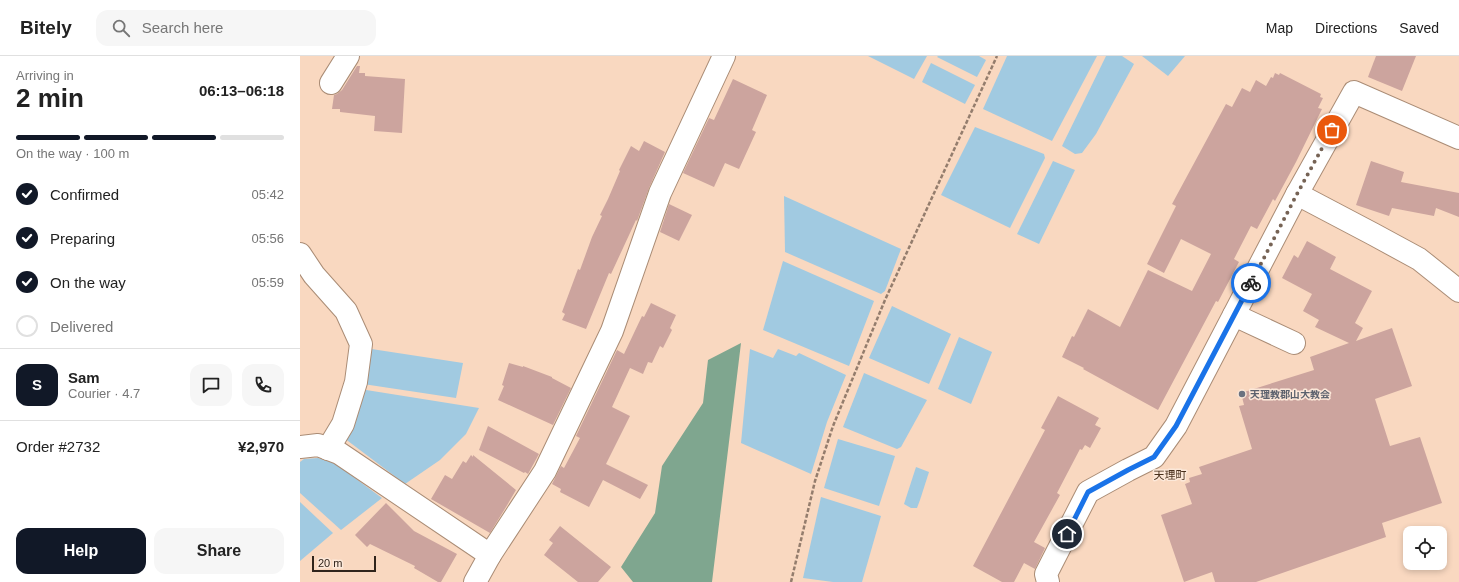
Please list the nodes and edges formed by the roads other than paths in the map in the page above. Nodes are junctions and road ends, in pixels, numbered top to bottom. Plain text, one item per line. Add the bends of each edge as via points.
1 (348, 56) edge
2 (724, 56) edge
3 (331, 83) dead end
4 (1459, 138) edge
5 (1297, 194) junction
6 (300, 254) edge
7 (1459, 291) edge
8 (1234, 315) junction
9 (1294, 343) dead end
10 (300, 448) edge
11 (328, 449) junction
12 (490, 555) junction
13 (475, 582) edge
14 (1048, 582) edge

1 - 3 street
2 - 12 street via 660,193 612,331 545,471
4 - 5 street via 1354,92
5 - 7 street via 1419,259
5 - 8 street
6 - 11 street via 314,275 346,311 361,344 356,382 343,424
8 - 9 street
8 - 14 street via 1176,426 1154,457 1088,492 1046,574
10 - 11 street via 318,445
11 - 12 street
12 - 13 street

